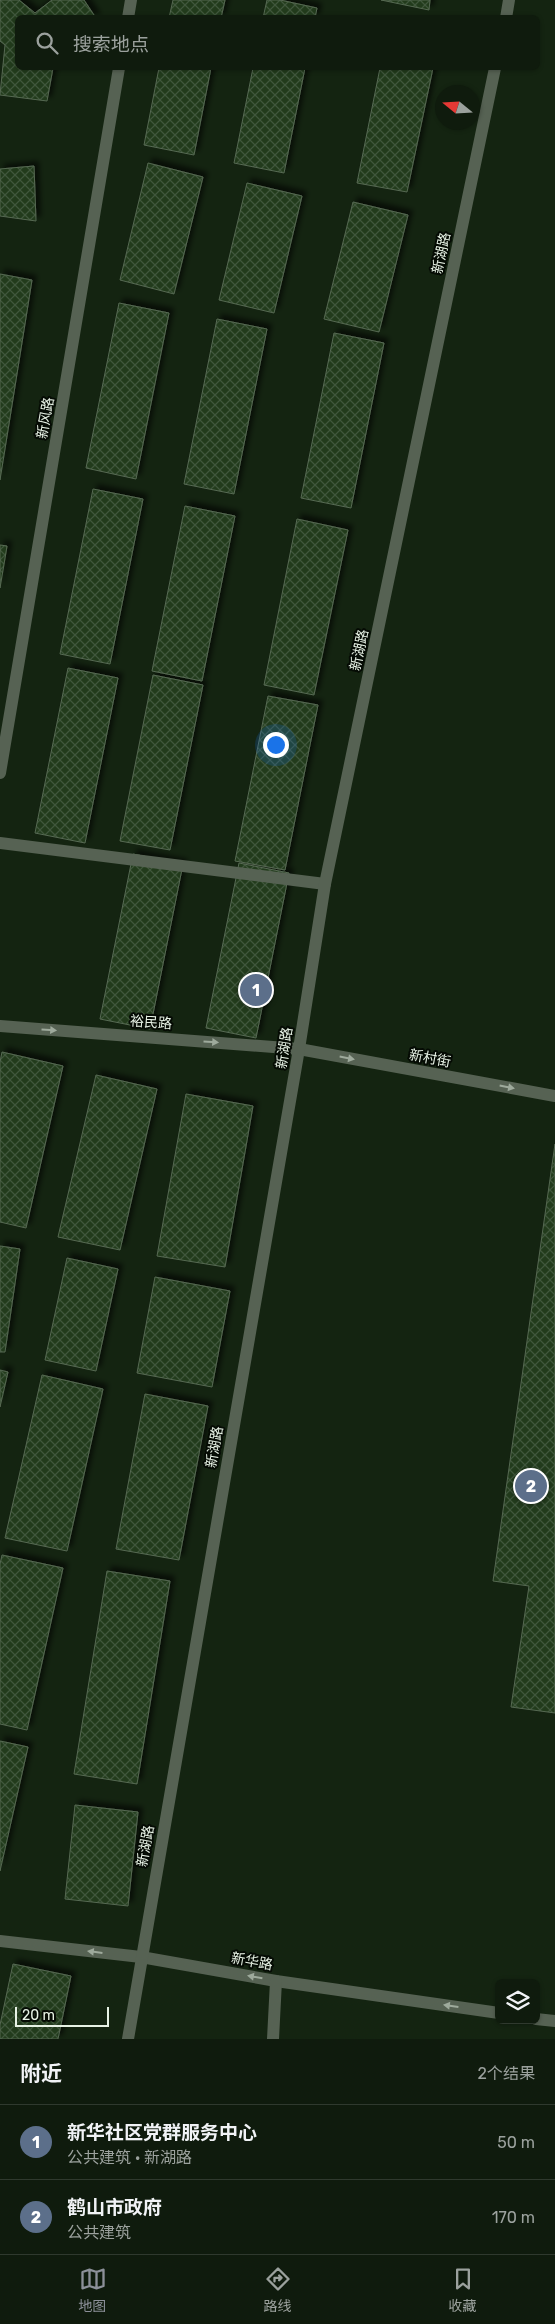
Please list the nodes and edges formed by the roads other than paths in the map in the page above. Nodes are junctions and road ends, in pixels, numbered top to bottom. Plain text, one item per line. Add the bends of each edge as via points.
1 (131, 0) edge
2 (509, 0) edge
3 (128, 15) edge
4 (506, 15) edge
5 (119, 70) edge
6 (495, 70) edge
7 (0, 774) edge
8 (0, 842) edge
9 (325, 884) junction
10 (0, 1026) edge
11 (299, 1049) junction
12 (555, 1096) edge
13 (0, 1941) edge
14 (141, 1957) junction
15 (276, 1981) junction
16 (495, 2012) edge
17 (540, 2019) edge
18 (555, 2021) edge
19 (128, 2039) edge
20 (273, 2039) edge

1 - 3 street
2 - 4 street
5 - 7 street, 新风路
6 - 9 street, 新湖路
8 - 9 street
9 - 11 street, 新湖路
10 -> 11 street, 裕民路
11 -> 12 street, 新村街
11 - 14 street, 新湖路
14 -> 13 street, 新华路
15 -> 14 street, 新华路
14 - 19 street, 新湖路
16 -> 15 street, 新华路
15 - 20 street
17 - 18 street

